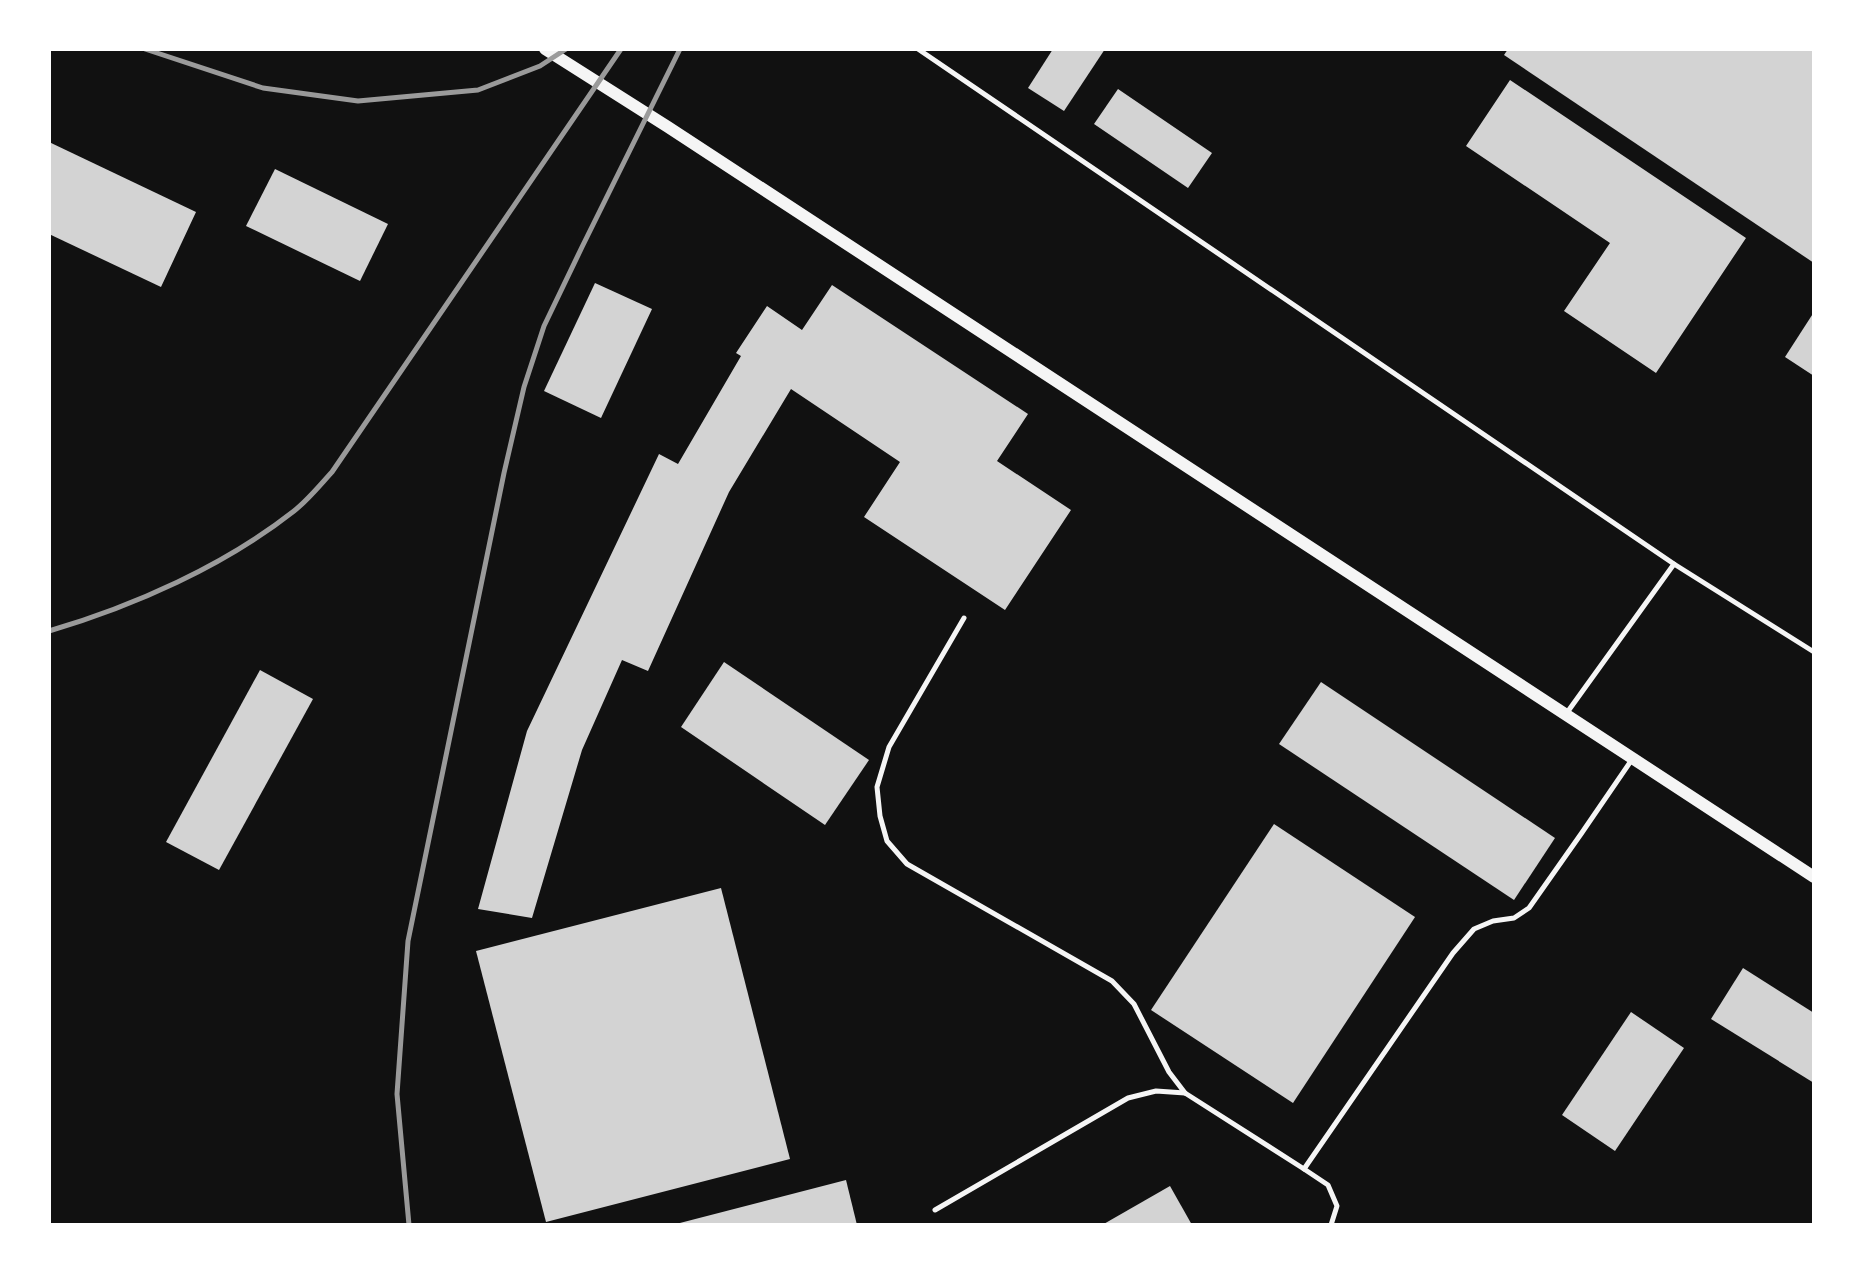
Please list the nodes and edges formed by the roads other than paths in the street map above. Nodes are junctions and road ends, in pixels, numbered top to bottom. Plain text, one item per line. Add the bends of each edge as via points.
1 (545, 49) edge
2 (918, 49) edge
3 (1674, 564) junction
4 (964, 618) dead end
5 (1814, 652) edge
6 (1566, 714) junction
7 (1633, 758) junction
8 (1814, 877) edge
9 (1185, 1093) junction
10 (1304, 1169) junction
11 (935, 1210) dead end
12 (1331, 1225) edge

1 - 6 street
2 - 3 lane
3 - 5 lane
3 - 6 lane
4 - 9 lane via 889,747 877,787 887,841 906,864 1111,981 1134,1004
6 - 7 street
7 - 8 street
7 - 10 lane via 1529,908 1514,918 1474,929 1453,953
9 - 10 lane
9 - 11 lane via 1156,1091 1128,1098
10 - 12 lane via 1328,1185 1337,1206

